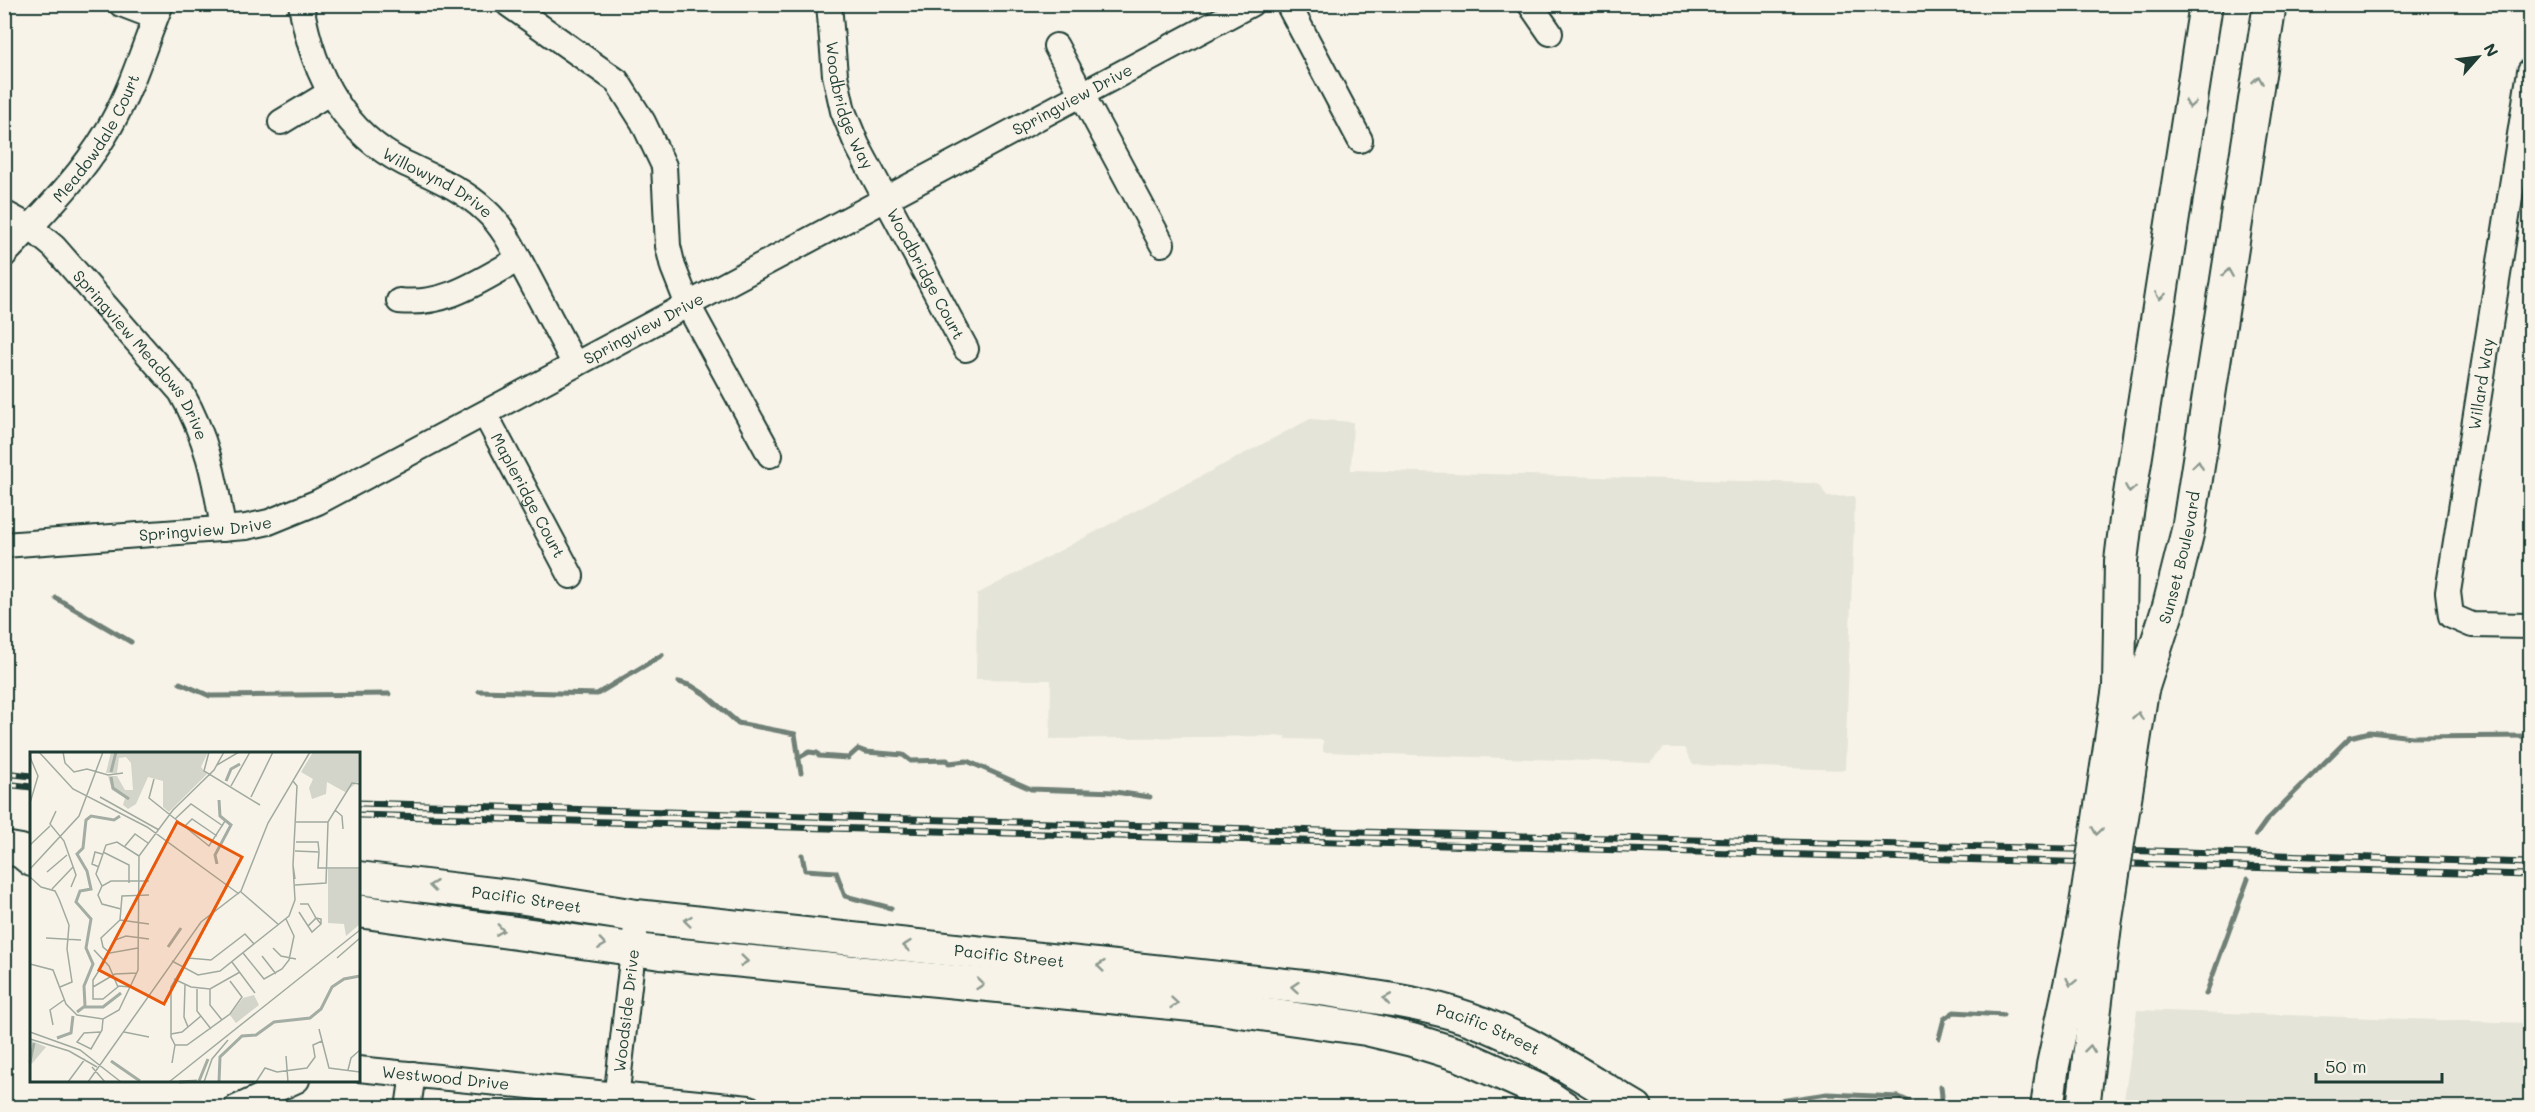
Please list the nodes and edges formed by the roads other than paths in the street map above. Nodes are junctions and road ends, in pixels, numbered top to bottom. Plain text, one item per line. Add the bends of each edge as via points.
1 (121, 4) edge
2 (301, 4) edge
3 (508, 4) edge
4 (828, 4) edge
5 (1251, 4) edge
6 (1288, 4) edge
7 (1530, 4) edge
8 (2206, 4) edge
9 (2270, 4) edge
10 (158, 11) edge
11 (1550, 33) dead end
12 (1056, 46) dead end
13 (2530, 71) edge
14 (329, 93) junction
15 (1083, 94) junction
16 (281, 122) dead end
17 (2526, 127) edge
18 (1360, 140) dead end
19 (885, 199) junction
20 (4, 213) edge
21 (30, 227) junction
22 (1162, 244) dead end
23 (4, 255) edge
24 (519, 260) junction
25 (399, 301) dead end
26 (688, 304) junction
27 (966, 349) dead end
28 (575, 365) junction
29 (485, 414) junction
30 (770, 455) dead end
31 (223, 529) junction
32 (4, 545) edge
33 (571, 576) dead end
34 (2530, 626) edge
35 (2118, 773) junction
36 (4, 836) edge
37 (30, 839) edge
38 (4, 848) edge
39 (30, 858) edge
40 (4, 868) edge
41 (30, 871) edge
42 (374, 879) edge
43 (360, 894) edge
44 (360, 911) edge
45 (636, 916) junction
46 (2094, 925) junction
47 (634, 949) junction
48 (1213, 993) junction
49 (1421, 1007) junction
50 (1412, 1040) junction
51 (360, 1069) edge
52 (413, 1074) junction
53 (292, 1082) edge
54 (1538, 1090) junction
55 (616, 1101) edge
56 (236, 1107) edge
57 (408, 1107) edge
58 (749, 1107) edge
59 (1565, 1107) edge
60 (1600, 1107) edge
61 (1636, 1107) edge
62 (2047, 1107) edge
63 (2083, 1107) edge

1 - 10 street
2 - 14 street, Willowynd Drive via 305,33
3 - 26 street via 617,81 643,122 664,166 668,246
4 - 19 street, Woodbridge Way via 843,111
5 - 15 street, Springview Drive
6 - 18 street
7 - 11 street
8 -> 35 main road, Sunset Boulevard via 2124,530 2119,593
35 -> 9 main road, Sunset Boulevard via 2188,530
10 - 21 street, Meadowdale Court via 129,88 104,136
12 - 15 street
13 - 17 street, Willard Way
14 - 16 street
14 - 24 street, Willowynd Drive via 352,122 379,146 470,196 489,212
15 - 19 street, Springview Drive
15 - 22 street
17 - 34 street, Willard Way via 2448,592 2451,616 2472,625
19 - 26 street, Springview Drive
19 - 27 street, Woodbridge Court
20 - 21 street, Springview Meadows Drive
21 - 23 street, Meadowdale Court
21 - 31 street, Springview Meadows Drive via 54,247 181,392 206,444
24 - 25 street via 449,297 421,304
24 - 28 street, Willowynd Drive
26 - 28 street, Springview Drive
26 - 30 street
28 - 29 street, Springview Drive
29 - 31 street, Springview Drive via 318,502 269,522
29 - 33 street, Mapleridge Court
31 - 32 street, Springview Drive
35 - 46 main road, Sunset Boulevard, bridge
36 - 37 main road
38 - 39 main road via 21,851
40 - 41 main road
42 - 43 main road via 374,895
45 -> 42 main road, Pacific Street
44 -> 47 main road, Pacific Street
45 - 47 street, Woodside Drive
48 -> 45 main road, Pacific Street
46 -> 62 main road, Sunset Boulevard via 2053,1065
63 -> 46 main road, Sunset Boulevard
47 -> 48 main road, Pacific Street
47 - 55 street, Woodside Drive
49 -> 48 main road, Pacific Street via 1390,999
48 - 50 main road, Pacific Street
49 - 50 main road
49 - 61 main road, Pacific Street via 1451,1013 1541,1050
50 - 54 main road, Pacific Street via 1460,1055
51 - 52 street, Westwood Drive
52 - 55 street, Westwood Drive
52 - 57 street
53 - 56 street
54 - 59 main road, Pacific Street
54 - 60 main road via 1562,1082
55 - 58 street, Westwood Drive

